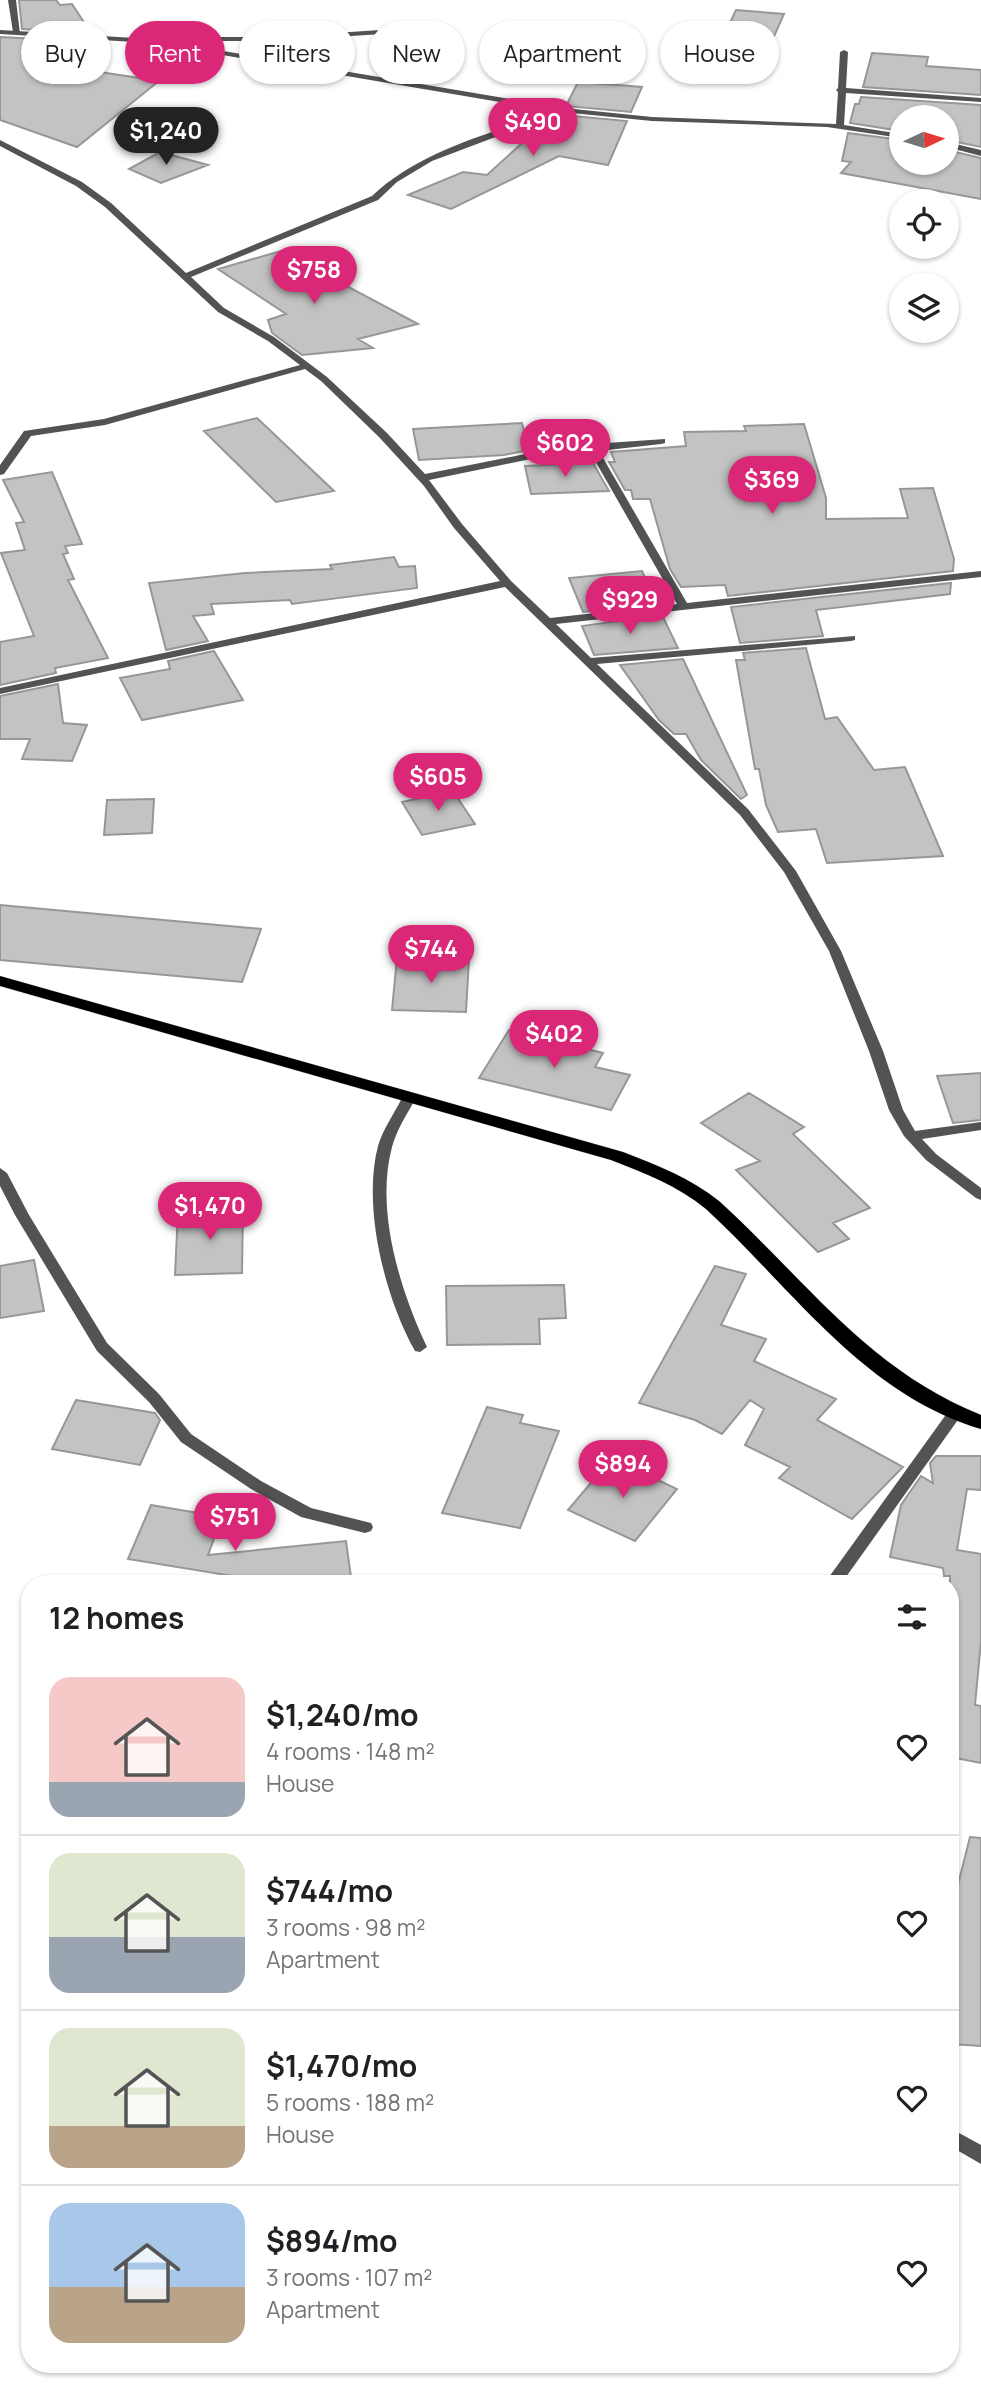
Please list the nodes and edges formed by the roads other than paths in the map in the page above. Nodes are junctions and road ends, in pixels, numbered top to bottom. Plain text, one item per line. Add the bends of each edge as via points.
1 (12, 0) edge
2 (0, 32) edge
3 (17, 32) junction
4 (369, 33) edge
5 (225, 39) edge
6 (125, 40) edge
7 (844, 52) dead end
8 (225, 53) edge
9 (840, 90) junction
10 (981, 100) edge
11 (564, 110) junction
12 (840, 126) junction
13 (889, 134) edge
14 (0, 143) edge
15 (959, 148) edge
16 (981, 153) edge
17 (183, 277) junction
18 (307, 366) junction
19 (661, 441) dead end
20 (592, 447) junction
21 (0, 472) edge
22 (422, 478) junction
23 (981, 574) edge
24 (507, 583) junction
25 (683, 606) junction
26 (547, 622) junction
27 (851, 638) dead end
28 (589, 662) junction
29 (0, 691) edge
30 (0, 981) edge
31 (409, 1098) junction
32 (981, 1126) edge
33 (911, 1136) junction
34 (0, 1173) edge
35 (981, 1195) edge
36 (420, 1347) dead end
37 (955, 1413) junction
38 (981, 1422) edge
39 (365, 1527) dead end
40 (838, 1575) edge
41 (959, 2142) edge
42 (981, 2155) edge

1 - 3 street
2 - 3 street
3 - 6 street
4 - 5 street
7 - 9 street
8 - 11 street
9 - 10 street
9 - 12 street
11 - 12 street via 652,119
11 - 17 street via 429,159 375,198
12 - 13 street
14 - 17 street via 79,184 108,205
15 - 16 street
17 - 18 street via 221,310
18 - 21 street via 105,422 28,432
18 - 22 street via 383,435
19 - 20 street
20 - 22 street
20 - 25 street
22 - 24 street
23 - 25 street
24 - 26 street
24 - 29 street
25 - 26 street
26 - 28 street
27 - 28 street
28 - 33 street via 744,812 790,871 835,951 896,1110
30 - 31 main road
31 - 36 street via 384,1150 380,1220 407,1322
31 - 37 main road via 617,1156 681,1183 719,1210 852,1346 902,1384
32 - 33 street
33 - 35 street
34 - 39 street via 102,1347 154,1398 186,1438 307,1513
37 - 38 main road
37 - 40 street
41 - 42 street

